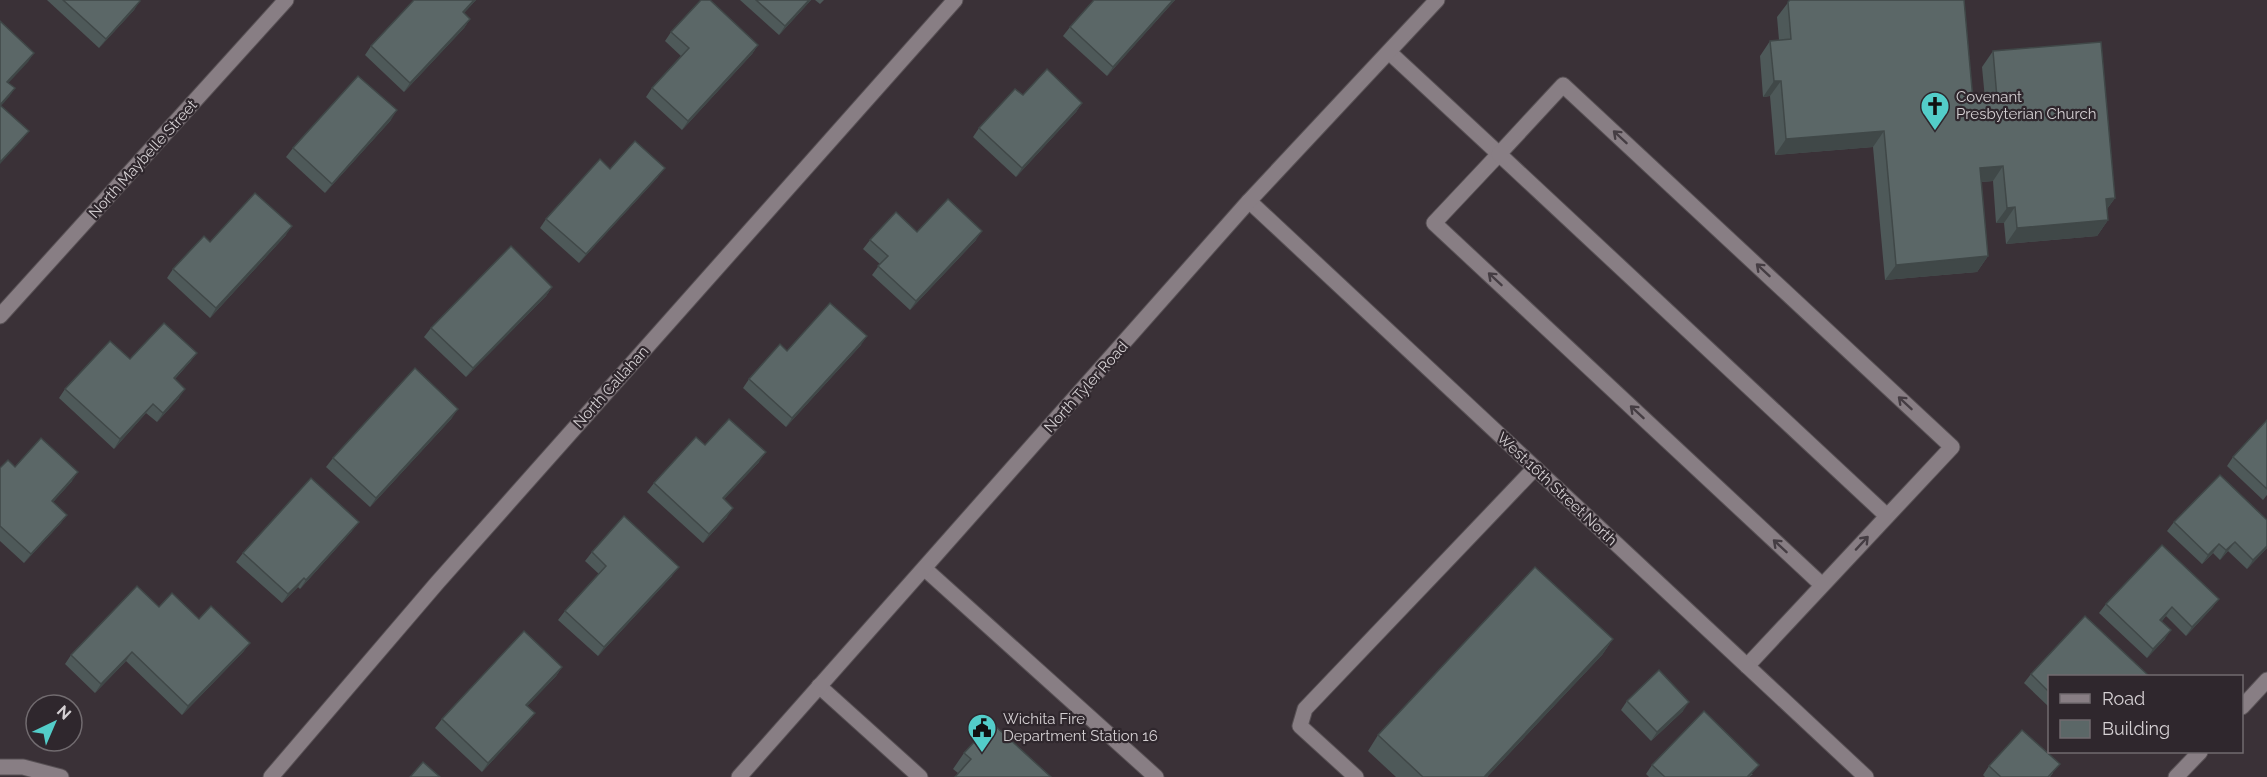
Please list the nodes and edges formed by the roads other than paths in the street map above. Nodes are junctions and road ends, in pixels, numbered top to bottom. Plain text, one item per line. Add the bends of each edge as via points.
1 (286, 0) edge
2 (955, 0) edge
3 (1437, 0) edge
4 (1389, 52) junction
5 (1499, 154) junction
6 (1249, 201) junction
7 (0, 316) edge
8 (1535, 468) junction
9 (1887, 516) junction
10 (925, 568) junction
11 (1822, 585) junction
12 (1747, 666) junction
13 (2267, 680) edge
14 (819, 686) junction
15 (2243, 705) edge
16 (2199, 753) edge
17 (0, 767) edge
18 (61, 777) edge
19 (271, 777) edge
20 (739, 777) edge
21 (920, 777) edge
22 (1156, 777) edge
23 (1356, 777) edge
24 (1866, 777) edge
25 (2176, 777) edge

1 - 7 street, North Maybelle Street
2 - 19 street, North Callahan via 437,583
3 - 4 street, North Tyler Road
4 - 5 street
4 - 6 street, North Tyler Road
5 - 9 street
9 -> 5 street via 1952,447 1563,85
11 -> 5 street via 1434,223
6 - 8 street, West 16th Street North
6 - 10 street, North Tyler Road
8 - 12 street, West 16th Street North
8 - 23 street via 1305,709 1300,726
11 -> 9 street
10 - 14 street, North Tyler Road
10 - 22 street
11 - 12 street
12 - 24 street, West 16th Street North
13 - 15 street
14 - 20 street, North Tyler Road
14 - 21 street
16 - 25 street
17 - 18 street via 23,767

